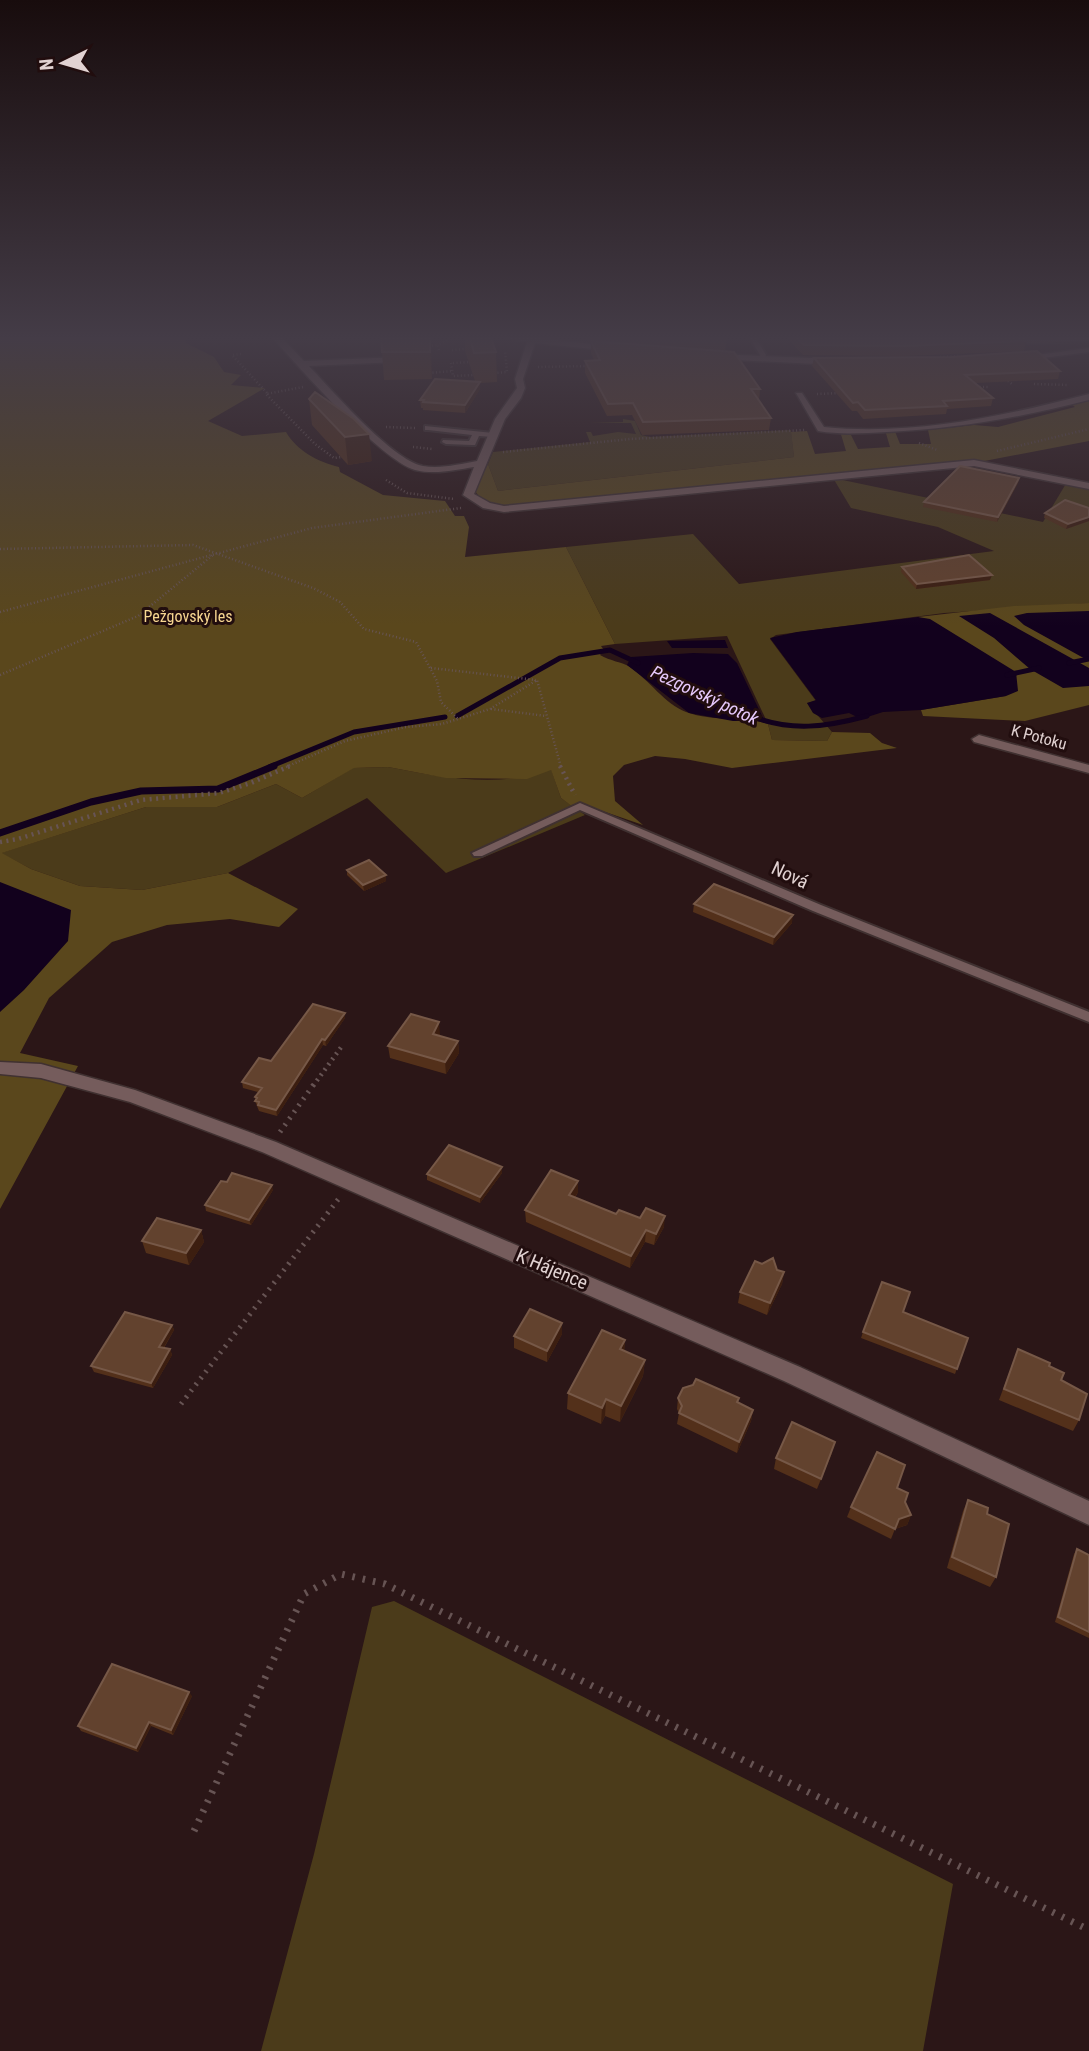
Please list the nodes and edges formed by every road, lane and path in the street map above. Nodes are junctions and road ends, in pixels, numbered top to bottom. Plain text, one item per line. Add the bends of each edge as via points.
1 (305, 434) edge
2 (373, 434) edge
3 (476, 434) joint
4 (731, 434) edge
5 (1069, 434) edge
6 (493, 435) joint
7 (327, 441) edge
8 (446, 442) dead end
9 (315, 444) junction
10 (342, 457) edge
11 (483, 459) junction
12 (981, 463) junction
13 (386, 480) dead end
14 (1089, 486) edge
15 (470, 498) junction
16 (486, 506) junction
17 (0, 549) edge
18 (216, 553) junction
19 (0, 612) edge
20 (431, 668) junction
21 (0, 674) edge
22 (537, 680) junction
23 (490, 709) junction
24 (546, 716) junction
25 (459, 720) junction
26 (979, 739) dead end
27 (1089, 769) edge
28 (580, 806) junction
29 (0, 842) edge
30 (478, 853) dead end
31 (1089, 1017) edge
32 (342, 1045) dead end
33 (0, 1068) edge
34 (269, 1147) junction
35 (351, 1182) junction
36 (181, 1404) dead end
37 (1089, 1513) edge
38 (194, 1831) dead end
39 (1089, 1930) edge

1 - 9 path
2 - 11 street via 414,467 432,470
3 - 6 lane
3 - 8 lane via 472,443
4 - 11 path via 630,439
5 - 12 path via 985,454
6 - 11 street
7 - 9 path
9 - 10 path via 334,458
11 - 15 street
12 - 14 street
12 - 16 street via 587,503 504,509
13 - 15 path via 407,493
15 - 16 street
16 - 18 path via 312,528
17 - 18 path via 193,545
18 - 19 path
18 - 20 path via 313,588 340,602 364,629 416,642
18 - 21 path via 138,616
20 - 22 path
20 - 25 path via 441,702
22 - 23 path
22 - 24 path
23 - 24 path
23 - 25 path
24 - 28 path via 557,760
25 - 29 path via 345,741 219,793 141,800
26 - 27 street, K Potoku
28 - 30 lane
28 - 31 lane, Nová
32 - 34 path
33 - 34 street, K Hájence via 41,1071 135,1097
34 - 35 street, K Hájence
35 - 36 path
35 - 37 street, K Hájence via 792,1374
38 - 39 path via 304,1594 341,1574 385,1584

